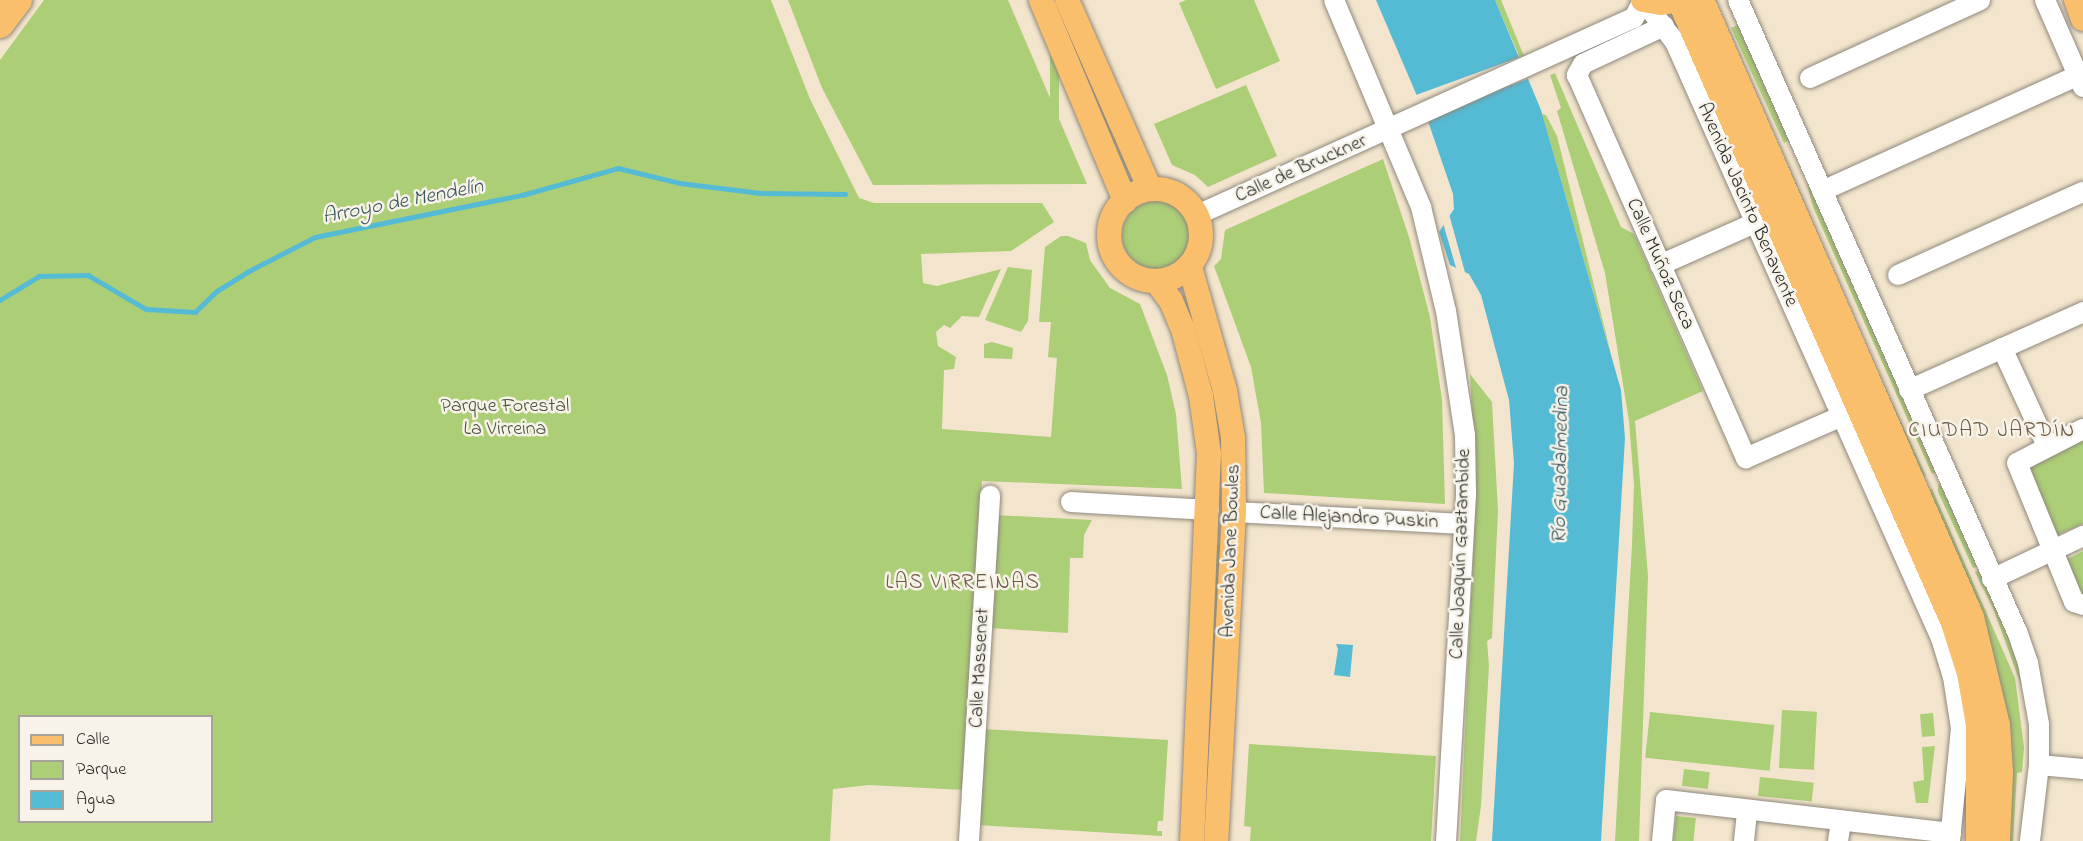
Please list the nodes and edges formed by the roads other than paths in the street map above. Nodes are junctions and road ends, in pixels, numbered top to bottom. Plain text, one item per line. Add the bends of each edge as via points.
1 (18, 0) edge
2 (1041, 0) edge
3 (1067, 0) edge
4 (1334, 0) edge
5 (1643, 0) edge
6 (1685, 0) edge
7 (1738, 0) edge
8 (1980, 0) edge
9 (2044, 0) edge
10 (0, 24) edge
11 (1664, 26) junction
12 (1810, 78) dead end
13 (2081, 78) edge
14 (1397, 126) junction
15 (1150, 189) junction
16 (1822, 191) junction
17 (2083, 192) edge
18 (1125, 201) junction
19 (1197, 215) junction
20 (1755, 223) junction
21 (1660, 265) junction
22 (1190, 267) junction
23 (1898, 275) dead end
24 (1156, 281) junction
25 (2083, 312) edge
26 (2002, 348) junction
27 (1909, 390) junction
28 (1861, 409) junction
29 (2083, 429) edge
30 (2047, 446) junction
31 (990, 496) dead end
32 (1071, 502) dead end
33 (1209, 510) junction
34 (1234, 512) junction
35 (1464, 524) junction
36 (2083, 536) edge
37 (2052, 551) junction
38 (1992, 579) junction
39 (2083, 605) edge
40 (2039, 765) junction
41 (2083, 770) edge
42 (1747, 810) junction
43 (1841, 821) junction
44 (1904, 835) edge
45 (1950, 837) edge
46 (969, 841) edge
47 (1192, 841) edge
48 (1216, 841) edge
49 (1446, 841) edge
50 (1662, 841) edge
51 (1744, 841) edge
52 (1839, 841) edge
53 (1978, 841) edge
54 (1998, 841) edge
55 (2030, 841) edge

1 - 10 highway
2 - 18 main road
3 - 15 main road
4 - 14 street, Calle Joaquín Gaztambide
5 - 6 main road
5 - 11 street, Avenida Jacinto Benavente
5 - 14 street, Calle de Bruckner via 1634,18
6 - 28 main road
7 - 16 street
8 - 12 street
9 - 13 street
11 - 20 street, Avenida Jacinto Benavente via 1675,42
11 - 21 street, Calle Muñoz Seca via 1577,69
13 - 16 street
14 - 19 street, Calle de Bruckner
14 - 35 street, Calle Joaquín Gaztambide via 1446,311 1465,435
15 - 18 main road
15 - 19 main road via 1179,197
16 - 27 street
17 - 23 street
18 - 24 main road via 1110,225 1110,247 1117,261 1134,276
19 - 22 main road via 1201,243
20 - 21 street
20 - 28 street, Avenida Jacinto Benavente
21 - 28 street, Calle Muñoz Seca via 1746,458
22 - 24 main road via 1177,276
22 - 34 main road, Avenida Jane Bowles via 1226,391 1233,438
24 - 33 main road, Avenida Jane Bowles via 1177,313 1201,396 1209,454
25 - 26 street
26 - 27 street
26 - 30 street
27 - 38 street
28 - 45 street, Avenida Jacinto Benavente via 1953,677 1961,728
28 - 53 main road via 1953,623 1969,673 1978,725
28 - 54 main road via 1972,617 1998,725
29 - 30 street
30 - 37 street via 2017,463
31 - 46 street, Calle Massenet
32 - 33 street
33 - 47 main road, Avenida Jane Bowles
34 - 35 street, Calle Alejandro Puskin
34 - 48 main road, Avenida Jane Bowles
35 - 49 street, Calle Joaquín Gaztambide
36 - 37 street
37 - 38 street
37 - 39 street via 2074,602
38 - 40 street via 2028,663 2038,724
40 - 41 street
40 - 55 street
42 - 43 street
42 - 50 street via 1666,800
42 - 51 street
43 - 44 street
43 - 52 street
44 - 45 street

